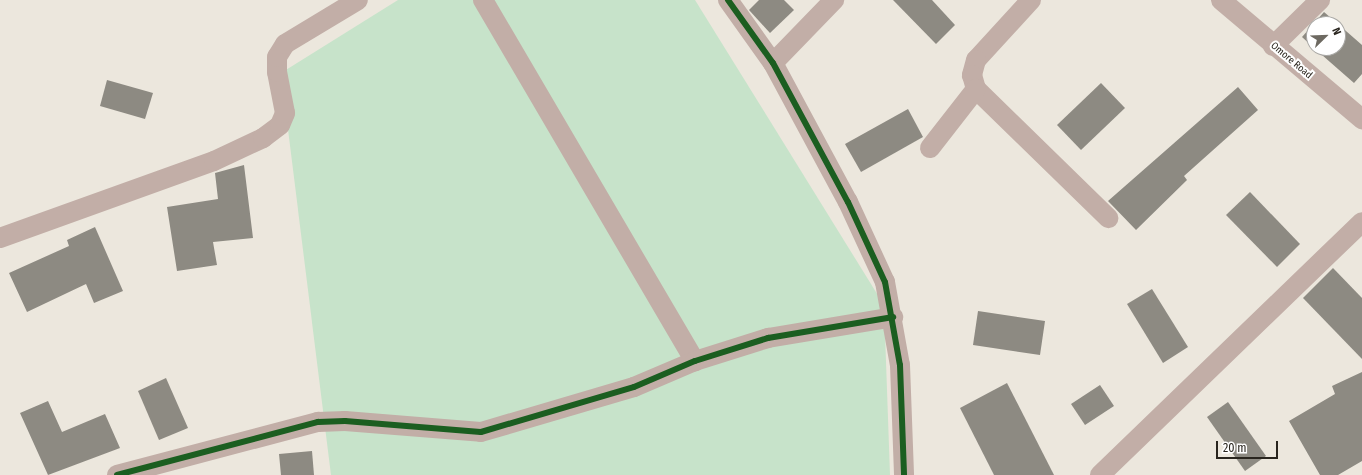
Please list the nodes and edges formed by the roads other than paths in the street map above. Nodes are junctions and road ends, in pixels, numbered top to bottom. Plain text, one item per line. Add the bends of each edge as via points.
1 (358, 0) edge
2 (483, 0) edge
3 (728, 0) edge
4 (834, 0) edge
5 (1031, 0) edge
6 (1221, 0) edge
7 (1320, 0) edge
8 (1273, 46) junction
9 (773, 63) junction
10 (976, 88) junction
11 (1362, 119) edge
12 (930, 148) dead end
13 (1108, 218) dead end
14 (1362, 222) edge
15 (0, 238) edge
16 (893, 317) junction
17 (695, 361) junction
18 (117, 475) edge
19 (904, 475) edge
20 (1100, 475) edge

1 - 15 street via 285,44 277,57 277,72 285,113 280,125 263,138 214,161
2 - 17 street
3 - 9 street
4 - 9 street
5 - 10 street via 976,60 972,75
6 - 8 street, Omore Road
7 - 8 street
8 - 11 street, Omore Road
9 - 16 street via 862,230 885,282
10 - 12 street
10 - 13 street
14 - 20 street
16 - 17 street via 768,338
16 - 19 street via 900,365
17 - 18 street via 634,387 481,432 345,421 318,422

